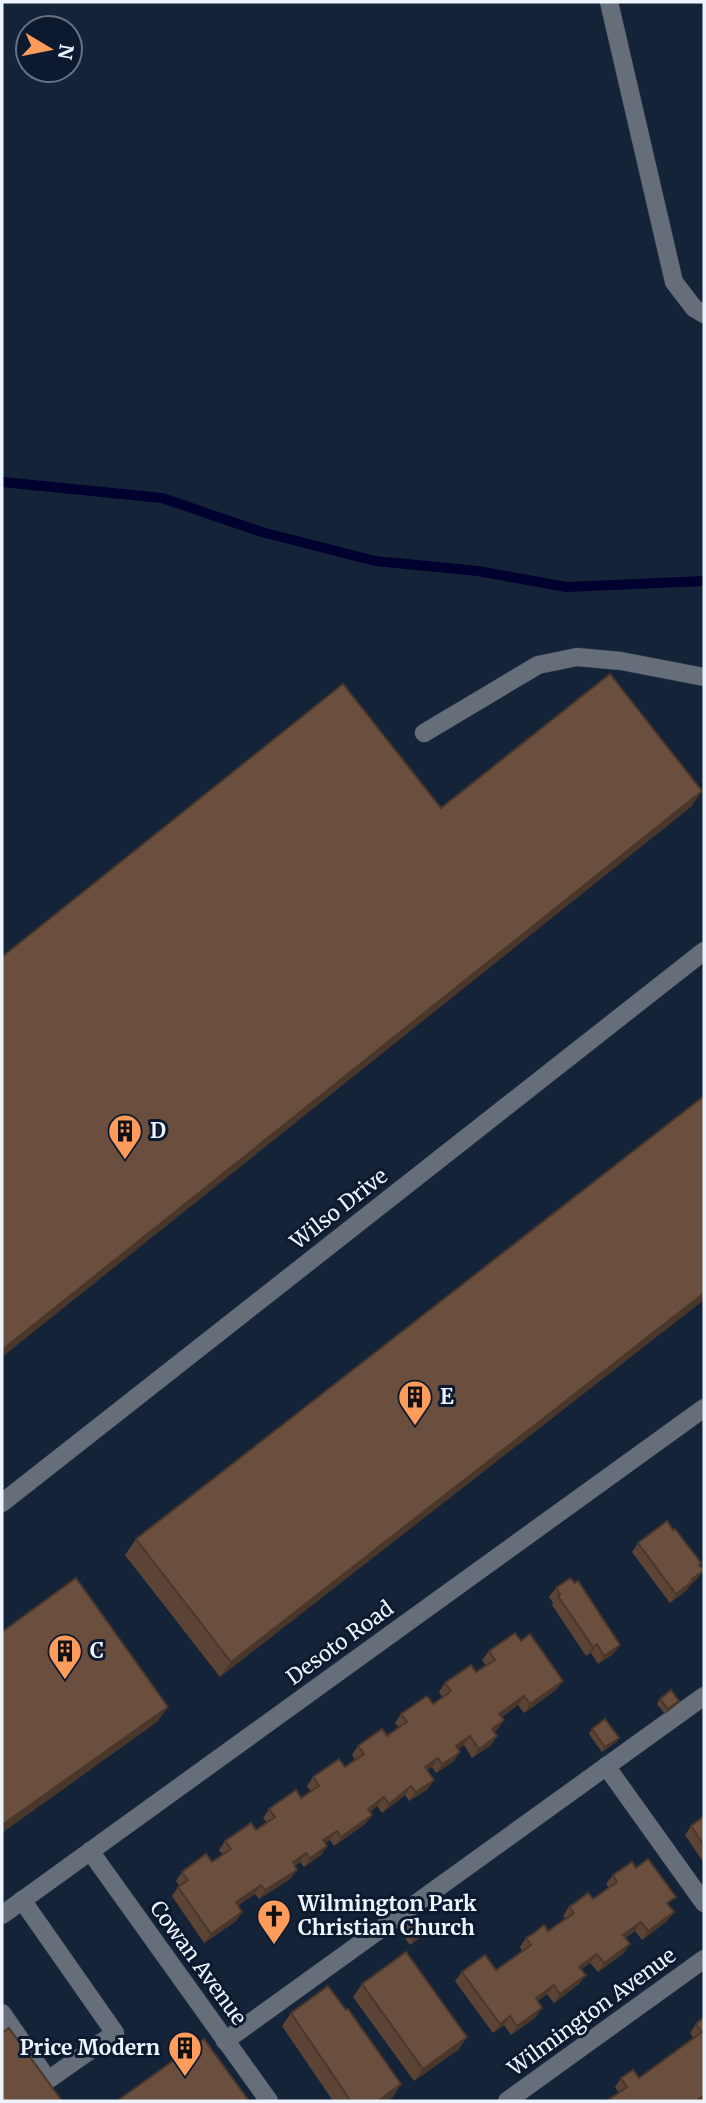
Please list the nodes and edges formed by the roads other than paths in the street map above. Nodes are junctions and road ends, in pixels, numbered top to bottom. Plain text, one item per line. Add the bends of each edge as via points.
1 (609, 2) edge
2 (704, 314) edge
3 (704, 677) edge
4 (424, 733) dead end
5 (704, 951) edge
6 (704, 1408) edge
7 (3, 1499) edge
8 (704, 1696) edge
9 (606, 1766) junction
10 (90, 1851) junction
11 (22, 1900) junction
12 (704, 1903) edge
13 (2, 1915) edge
14 (704, 1959) edge
15 (2, 2013) edge
16 (225, 2041) junction
17 (269, 2101) edge
18 (507, 2101) edge

1 - 2 street via 674,282
3 - 4 street via 578,657 538,665
5 - 7 street, Wilso Drive
6 - 10 street, Desoto Road
8 - 9 street
9 - 12 street
9 - 16 street
10 - 11 street, Desoto Road
10 - 16 street, Cowan Avenue
11 - 13 street, Desoto Road
11 - 15 street via 115,2033 48,2080
14 - 18 street, Wilmington Avenue
16 - 17 street, Cowan Avenue

